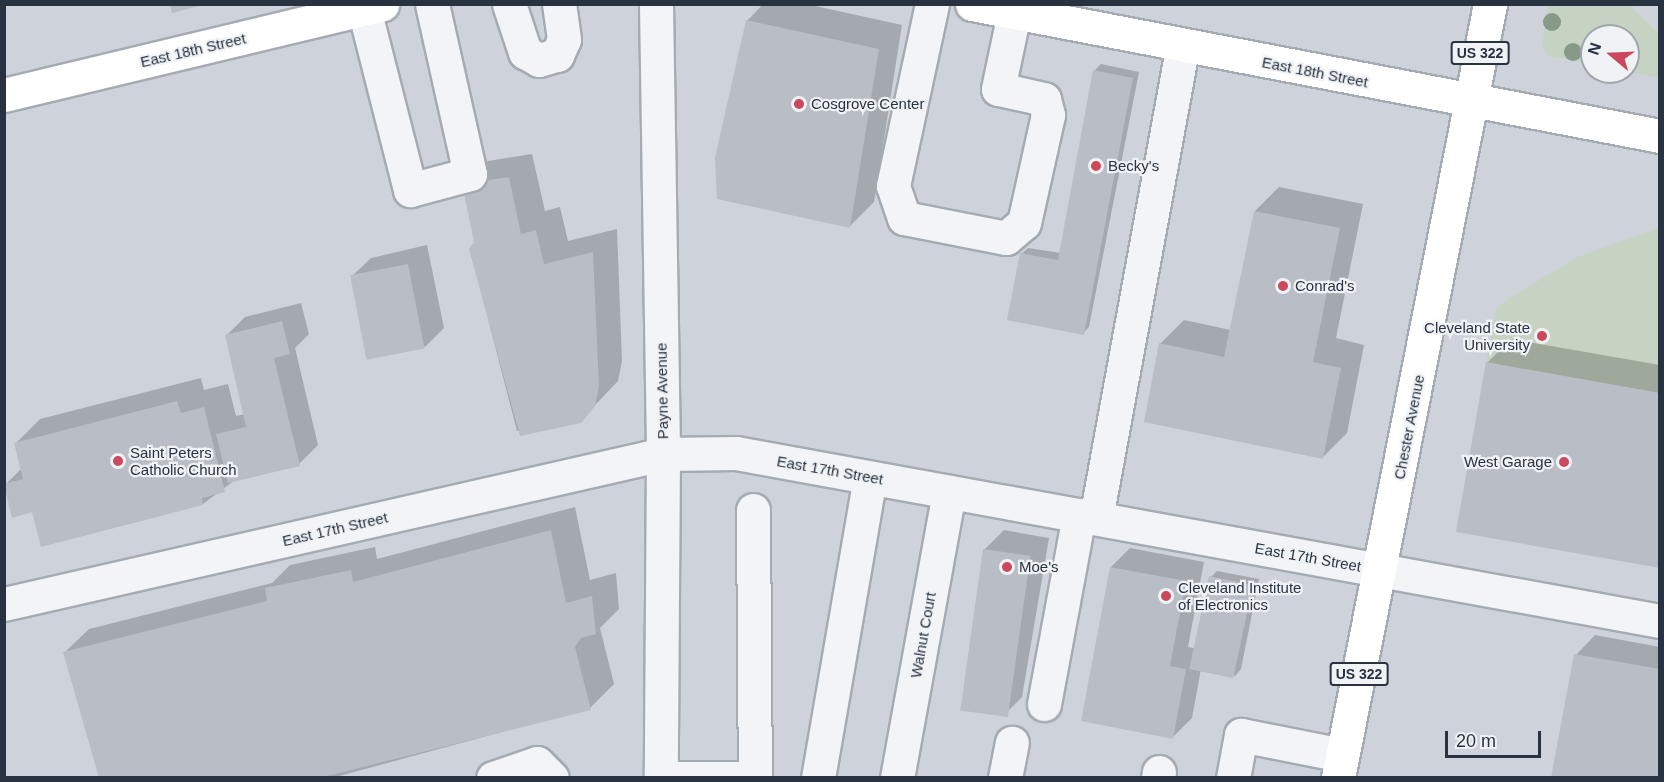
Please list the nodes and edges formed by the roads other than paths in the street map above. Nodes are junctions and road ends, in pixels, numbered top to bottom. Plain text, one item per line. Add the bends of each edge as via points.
1 (432, 4) edge
2 (509, 4) edge
3 (559, 4) edge
4 (656, 4) edge
5 (932, 4) edge
6 (972, 4) edge
7 (1490, 4) edge
8 (373, 7) edge
9 (1014, 13) junction
10 (1183, 46) junction
11 (4, 95) edge
12 (1470, 102) junction
13 (1659, 136) edge
14 (663, 454) junction
15 (870, 478) junction
16 (949, 492) junction
17 (753, 510) dead end
18 (1087, 517) junction
19 (1381, 570) junction
20 (4, 604) edge
21 (1659, 621) edge
22 (1044, 704) dead end
23 (1012, 743) dead end
24 (1340, 766) edge
25 (493, 777) edge
26 (552, 777) edge
27 (661, 777) edge
28 (755, 777) edge
29 (819, 777) edge
30 (897, 777) edge
31 (1005, 777) edge
32 (1233, 777) edge

1 - 8 street via 470,174 410,190
2 - 3 street via 525,52 538,60 557,55 564,39
4 - 14 street, Payne Avenue
5 - 9 street via 893,186 904,218 1006,238 1024,223 1048,115 1044,99 998,89
6 - 9 main road, East 18th Street
7 - 12 main road, Chester Avenue / US 322
8 - 11 main road, East 18th Street
9 - 10 main road, East 18th Street
10 - 12 main road, East 18th Street
10 - 18 street
12 - 13 main road, East 18th Street
12 - 19 main road, Chester Avenue / US 322
14 - 15 street, East 17th Street via 736,453
14 - 20 street, East 17th Street
14 - 27 street, Payne Avenue
15 - 16 street, East 17th Street
15 - 29 street
16 - 18 street, East 17th Street
16 - 30 street, Walnut Court
17 - 28 street
18 - 19 street, East 17th Street
18 - 22 street
19 - 21 street, East 17th Street
19 - 24 main road, Chester Avenue / US 322
23 - 31 street
24 - 32 street via 1241,735
25 - 26 street via 537,764
27 - 28 street

